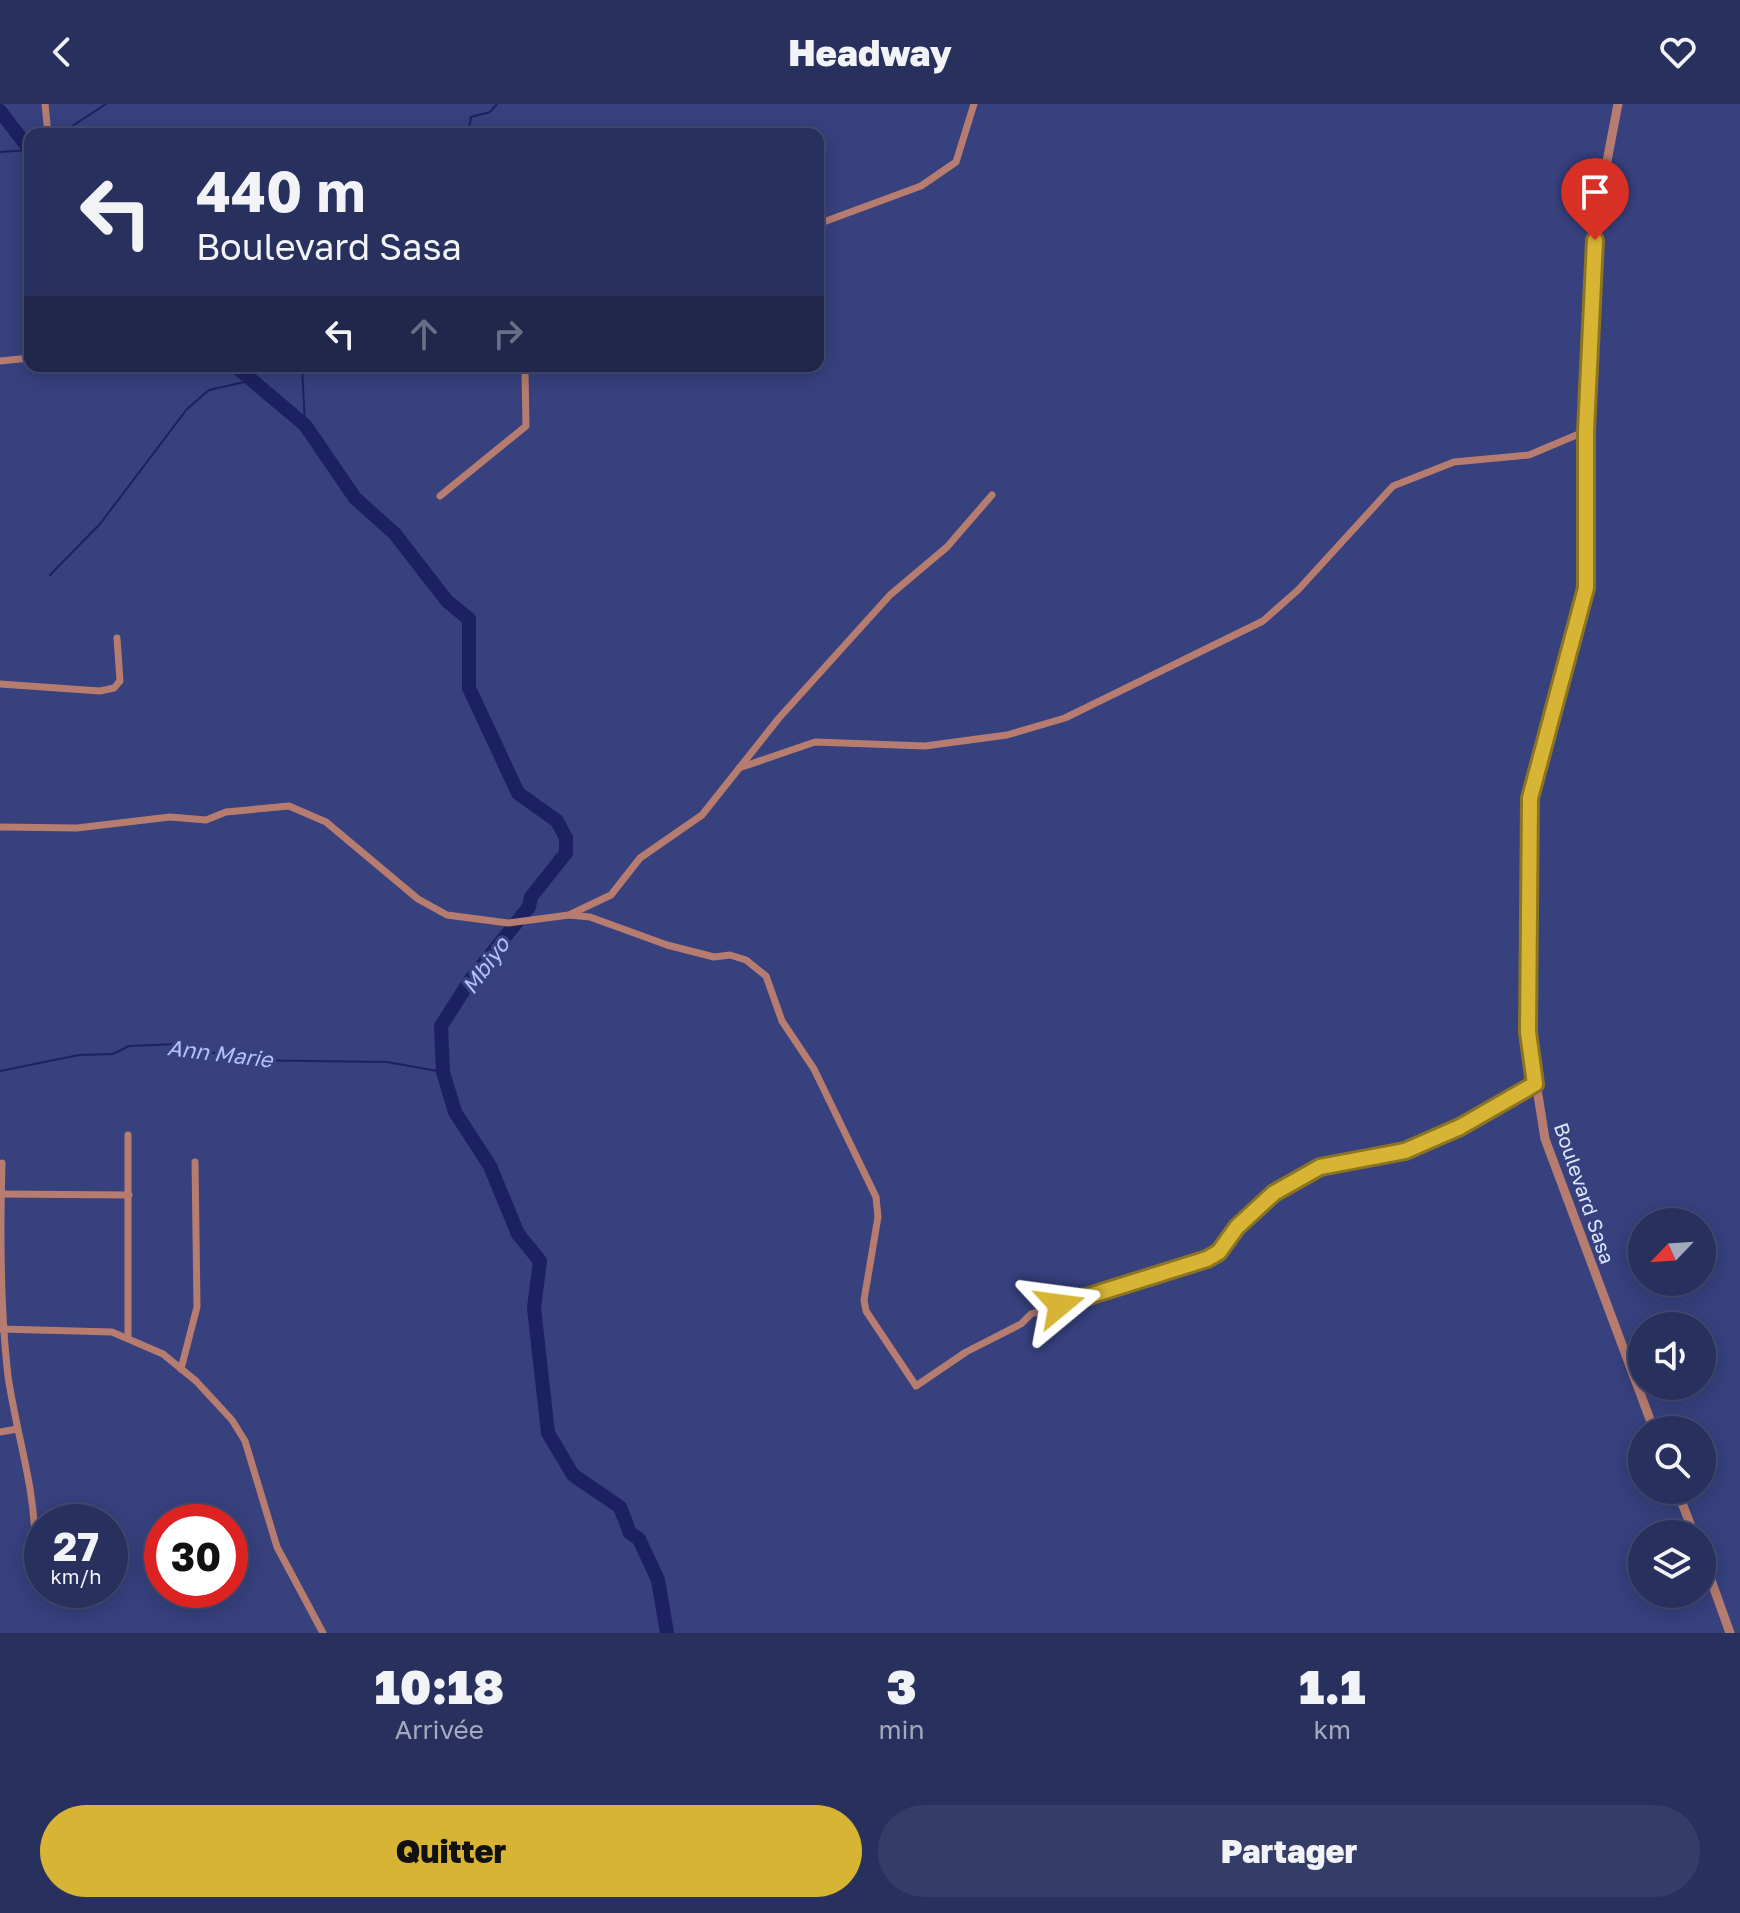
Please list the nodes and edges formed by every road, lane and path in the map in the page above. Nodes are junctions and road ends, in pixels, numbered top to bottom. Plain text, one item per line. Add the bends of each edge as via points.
1 (45, 104) edge
2 (974, 104) edge
3 (1618, 104) edge
4 (47, 128) edge
5 (824, 222) edge
6 (24, 359) edge
7 (0, 361) edge
8 (525, 372) edge
9 (1586, 431) junction
10 (992, 495) dead end
11 (440, 496) dead end
12 (117, 638) dead end
13 (0, 684) edge
14 (739, 768) junction
15 (0, 827) edge
16 (569, 915) junction
17 (1535, 1084) junction
18 (128, 1135) dead end
19 (195, 1162) dead end
20 (2, 1163) dead end
21 (0, 1194) edge
22 (129, 1195) junction
23 (2, 1330) edge
24 (128, 1338) junction
25 (181, 1369) junction
26 (1649, 1416) edge
27 (17, 1429) junction
28 (0, 1432) edge
29 (31, 1504) edge
30 (1716, 1594) edge
31 (323, 1633) edge
32 (1730, 1633) edge

1 - 4 street
2 - 5 street via 956,162 921,186
3 - 9 street, Boulevard Sasa via 1597,213
6 - 7 street
8 - 11 street via 526,426
9 - 14 street via 1529,455 1454,462 1393,486 1263,621 1065,718 1007,735 925,746 815,742
9 - 17 street, Boulevard Sasa via 1586,588 1530,798 1528,1032
10 - 14 street via 947,547 890,595
12 - 13 street via 120,681 114,688
14 - 16 street via 702,815 640,858 611,895
15 - 16 street via 77,828 170,817 206,820 226,812 289,806 326,822 418,899 447,915 508,923
16 - 17 street via 714,957 730,955 766,976 782,1021 814,1069 876,1197 866,1311 916,1386 1031,1314 1207,1259 1274,1193 1320,1167 1405,1151
17 - 26 street, Boulevard Sasa via 1545,1139
18 - 22 street
19 - 25 street via 197,1307
20 - 21 street
21 - 22 street
21 - 23 street
22 - 24 street
23 - 24 street via 85,1329
23 - 27 street
24 - 25 street
25 - 31 street via 232,1420 245,1441 277,1547
27 - 28 street
27 - 29 street
30 - 32 street

